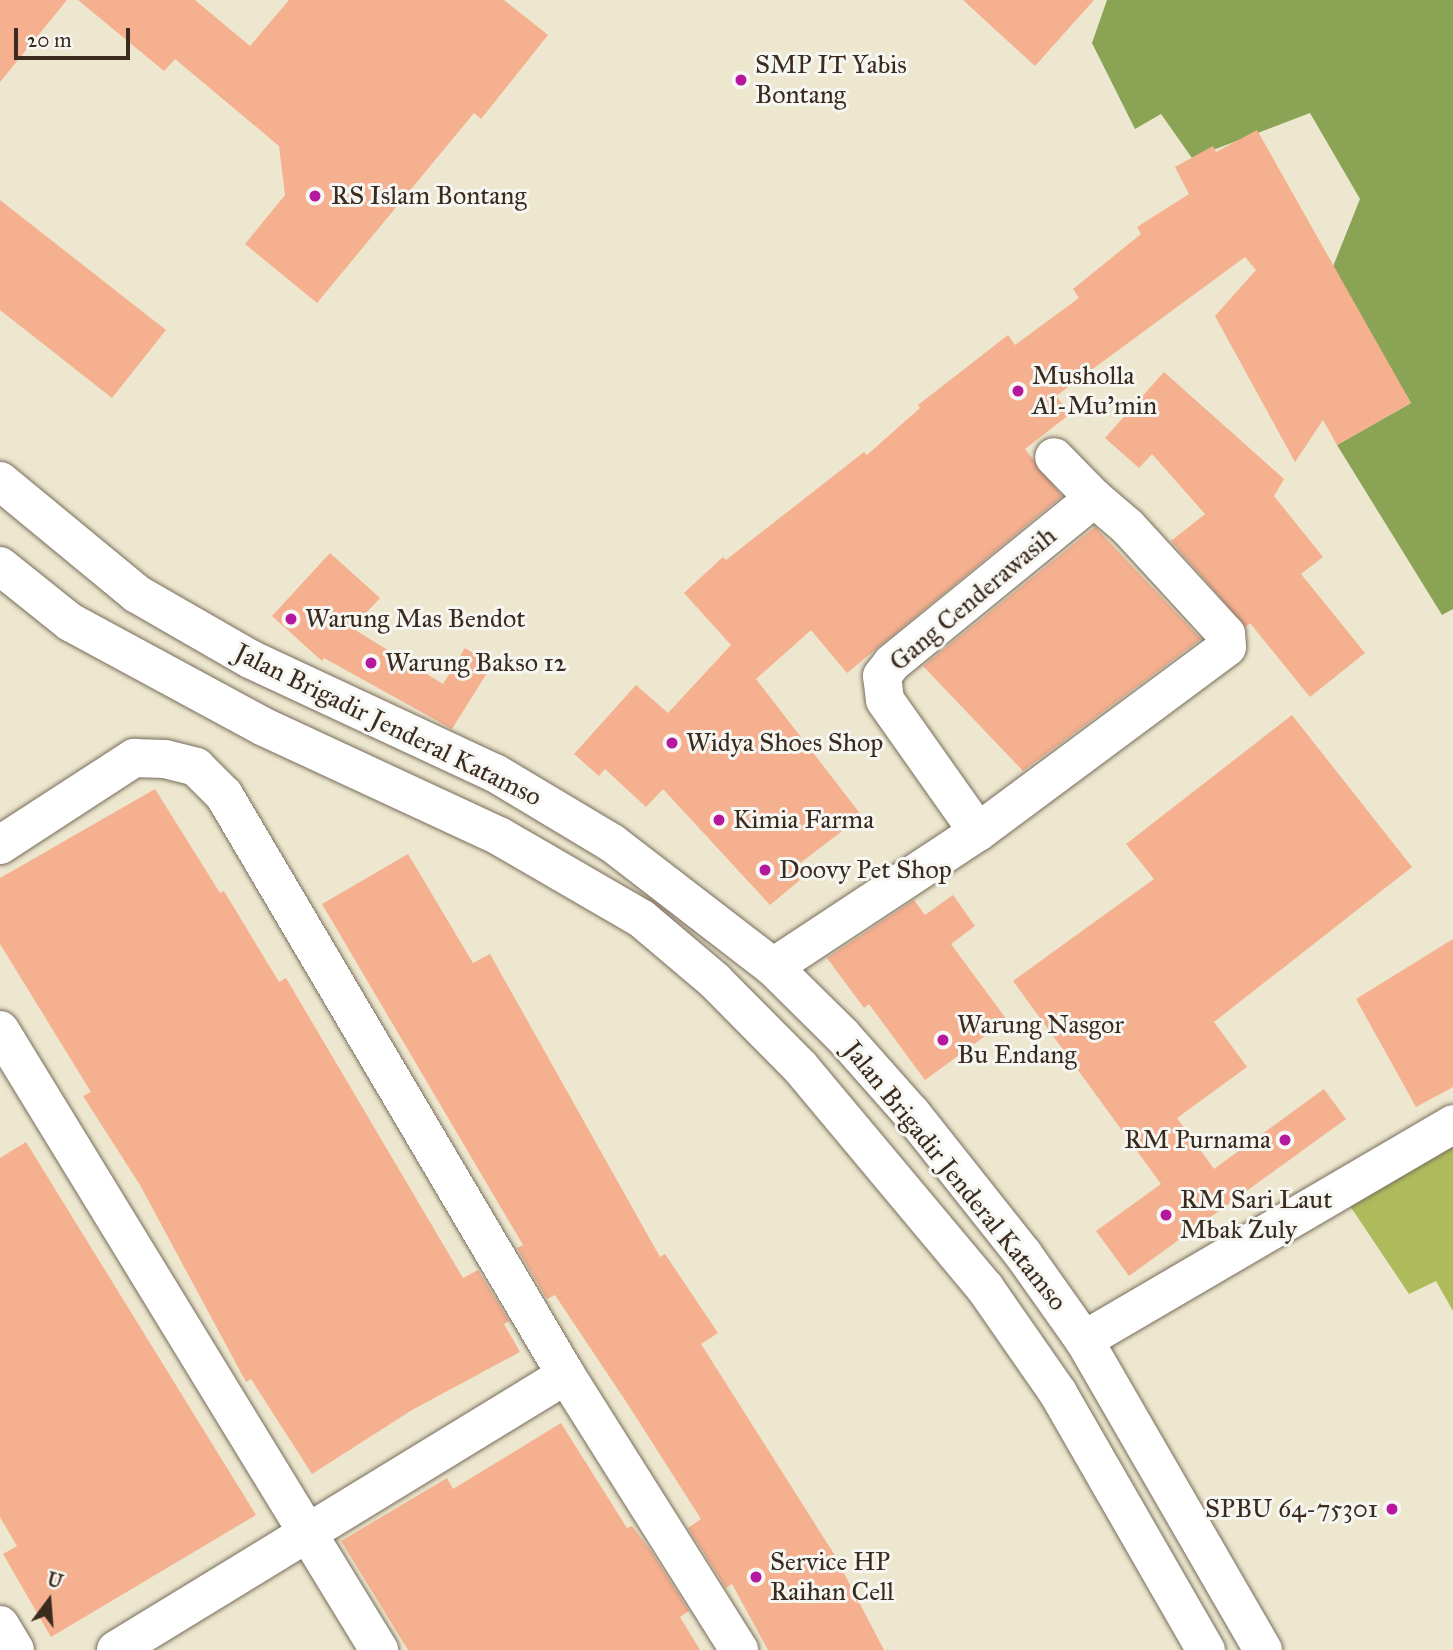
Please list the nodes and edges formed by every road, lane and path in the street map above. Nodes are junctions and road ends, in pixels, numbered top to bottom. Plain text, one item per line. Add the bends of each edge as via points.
1 (1054, 457) dead end
2 (0, 481) edge
3 (1094, 498) junction
4 (0, 566) edge
5 (978, 832) junction
6 (0, 845) edge
7 (773, 967) junction
8 (0, 1030) edge
9 (912, 1114) junction
10 (1453, 1124) edge
11 (869, 1146) junction
12 (968, 1185) junction
13 (922, 1213) junction
14 (1084, 1340) junction
15 (566, 1375) junction
16 (307, 1533) junction
17 (0, 1625) edge
18 (15, 1650) edge
19 (116, 1650) edge
20 (379, 1650) edge
21 (739, 1650) edge
22 (1206, 1650) edge
23 (1263, 1650) edge

1 - 3 street
2 - 7 street, Jalan Brigadir Jenderal Katamso via 137,594 250,659 495,773 612,843
3 - 5 street, Gang Cenderawasih via 892,663 882,676 885,700
3 - 5 street via 1128,527 1227,634 1227,647
4 - 11 street, Jalan Brigadir Jenderal Katamso via 70,622 262,726 499,836 642,919 715,981
5 - 7 street
6 - 15 street via 134,758 165,759 196,768 223,795 251,839
7 - 9 street, Jalan Brigadir Jenderal Katamso
8 - 16 street
9 - 11 street
9 - 12 street, Jalan Brigadir Jenderal Katamso
10 - 14 street
11 - 13 street, Jalan Brigadir Jenderal Katamso
12 - 13 street
12 - 14 street, Jalan Brigadir Jenderal Katamso
13 - 22 street, Jalan Brigadir Jenderal Katamso via 985,1288 1058,1393
14 - 23 street, Jalan Brigadir Jenderal Katamso
15 - 16 street
15 - 21 street
16 - 19 street
16 - 20 street
17 - 18 street

